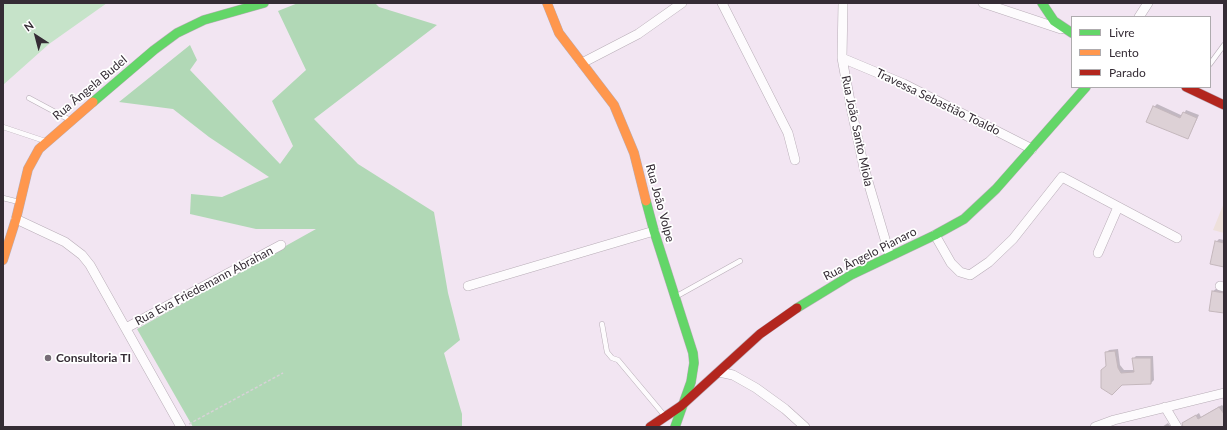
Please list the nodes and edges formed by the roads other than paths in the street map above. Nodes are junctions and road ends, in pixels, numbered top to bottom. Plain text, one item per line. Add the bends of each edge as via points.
1 (264, 3) edge
2 (548, 3) edge
3 (682, 3) edge
4 (722, 3) edge
5 (843, 3) edge
6 (983, 3) edge
7 (1042, 3) edge
8 (1148, 3) edge
9 (1140, 16) edge
10 (1071, 33) edge
11 (1224, 45) edge
12 (842, 58) junction
13 (582, 63) junction
14 (1211, 63) edge
15 (1085, 88) edge
16 (1190, 88) edge
17 (29, 98) dead end
18 (1224, 105) edge
19 (70, 120) junction
20 (3, 127) edge
21 (47, 141) junction
22 (1032, 149) junction
23 (795, 160) dead end
24 (3, 198) edge
25 (20, 202) junction
26 (1118, 207) junction
27 (16, 219) junction
28 (654, 231) junction
29 (935, 235) junction
30 (1177, 238) dead end
31 (281, 245) dead end
32 (1098, 253) dead end
33 (890, 256) junction
34 (3, 260) edge
35 (740, 261) dead end
36 (468, 286) dead end
37 (675, 297) junction
38 (602, 324) dead end
39 (126, 328) junction
40 (719, 372) junction
41 (1224, 393) edge
42 (682, 406) junction
43 (1165, 407) junction
44 (666, 416) junction
45 (1116, 423) edge
46 (181, 427) edge
47 (650, 427) edge
48 (675, 427) edge
49 (805, 427) edge
50 (1095, 427) edge
51 (1177, 427) edge

1 - 19 street, Rua Ângela Budel via 204,20 177,33
2 - 13 street, Rua João Volpe via 559,33
3 - 13 street via 638,34
4 - 23 street via 788,133
5 - 12 street, Rua João Santo Miola
6 - 10 street
7 - 10 street via 1054,21
8 - 9 street
11 - 14 lane
12 - 22 street, Travessa Sebastião Toaldo via 904,84
12 - 33 street, Rua João Santo Miola via 864,168
13 - 28 street, Rua João Volpe via 607,94 621,119 634,153
15 - 22 street, Rua Ângelo Pianaro
16 - 18 street
17 - 19 lane
19 - 21 street, Rua Ângela Budel
20 - 21 lane
21 - 25 street, Rua Ângela Budel via 39,149 28,169
22 - 29 street, Rua Ângelo Pianaro via 978,207 964,219
24 - 25 lane
25 - 27 street, Rua Ângela Budel
26 - 29 street via 1062,177 1014,239 970,275 960,272 951,263
26 - 30 street
26 - 32 street
27 - 34 street, Rua Ângela Budel
27 - 39 street via 65,242 82,255 97,276
28 - 36 street
28 - 37 street, Rua João Volpe
29 - 33 street, Rua Ângelo Pianaro
31 - 39 street, Rua Eva Friedemann Abrahan
33 - 40 street, Rua Ângelo Pianaro via 788,313 760,334
35 - 37 lane
37 - 42 street, Rua João Volpe via 694,363 691,382
38 - 44 lane via 607,352 618,360
39 - 46 street
40 - 42 street, Rua Ângelo Pianaro
40 - 49 street via 733,375 756,388
41 - 43 street
42 - 44 street, Rua Ângelo Pianaro
42 - 48 street, Rua João Volpe
43 - 45 street
43 - 51 street
44 - 47 street, Rua Ângelo Pianaro
45 - 50 street

